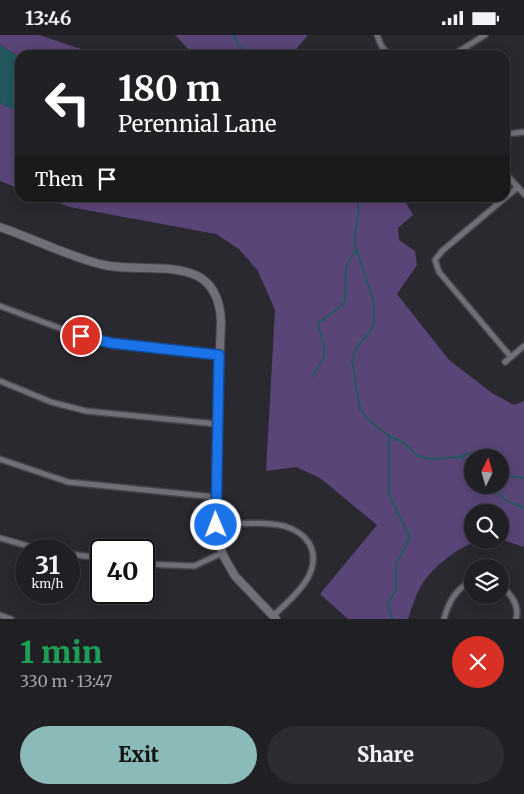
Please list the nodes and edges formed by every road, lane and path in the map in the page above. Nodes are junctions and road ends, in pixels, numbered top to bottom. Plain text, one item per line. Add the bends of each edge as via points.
1 (377, 35) edge
2 (485, 35) edge
3 (384, 50) edge
4 (461, 50) edge
5 (524, 132) edge
6 (510, 133) edge
7 (510, 178) edge
8 (518, 187) junction
9 (510, 194) edge
10 (524, 194) edge
11 (500, 202) edge
12 (0, 227) edge
13 (0, 306) edge
14 (524, 346) edge
15 (219, 355) junction
16 (511, 357) junction
17 (505, 362) dead end
18 (0, 381) edge
19 (217, 424) junction
20 (0, 459) edge
21 (215, 497) junction
22 (216, 525) junction
23 (0, 539) edge
24 (15, 543) edge
25 (222, 553) junction
26 (155, 564) edge
27 (464, 585) edge
28 (509, 594) edge
29 (0, 615) edge
30 (275, 618) edge
31 (11, 619) edge
32 (444, 619) edge
33 (516, 619) edge

1 - 3 street
2 - 4 street
5 - 6 street
7 - 8 street
8 - 9 street
8 - 10 street
11 - 16 street via 435,260 439,272
12 - 15 street via 103,265 181,269 200,277 219,302
13 - 15 street via 101,341
14 - 16 street
15 - 19 street
16 - 17 street
18 - 19 street via 51,402 86,411
19 - 21 street
20 - 21 street via 68,482
21 - 22 street
22 - 25 street
22 - 30 street via 282,525 297,531 308,542 313,557 311,572
23 - 24 street
25 - 26 street via 194,566
25 - 30 street via 242,584
27 - 32 street via 457,589 448,604
28 - 33 street via 518,613
29 - 31 street

